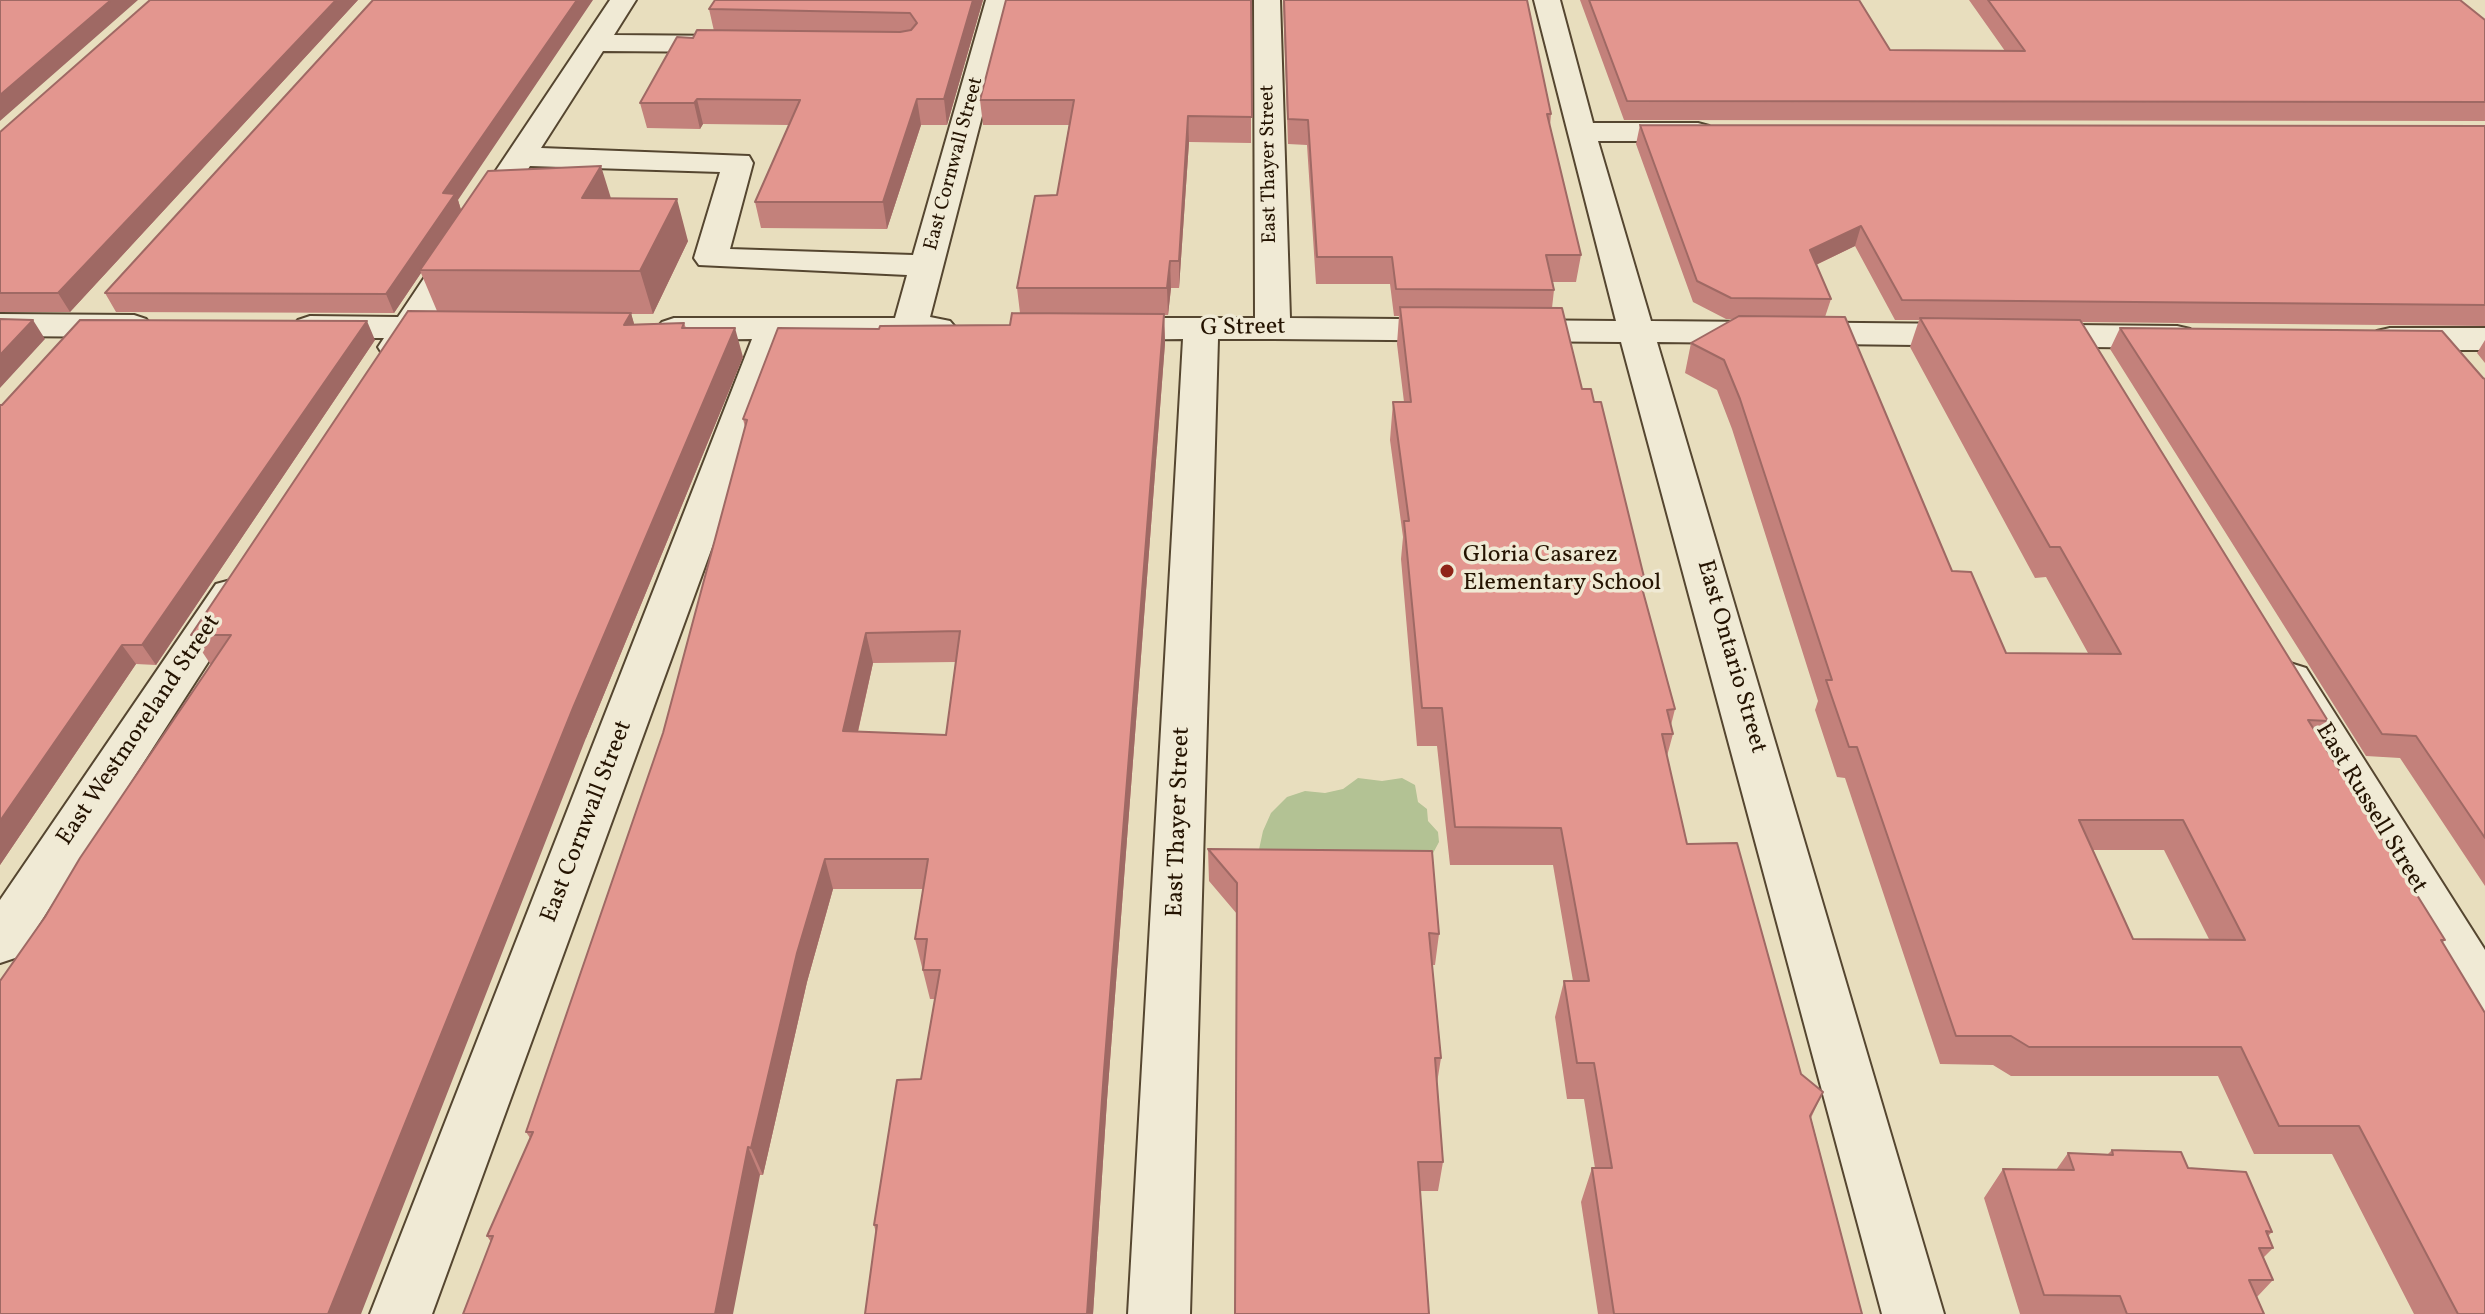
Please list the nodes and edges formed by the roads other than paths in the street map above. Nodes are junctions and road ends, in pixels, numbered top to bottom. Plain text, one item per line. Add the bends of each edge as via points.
1 (623, 0) edge
2 (999, 0) edge
3 (1267, 0) edge
4 (1547, 0) edge
5 (595, 43) junction
6 (765, 45) edge
7 (1580, 132) junction
8 (1723, 132) edge
9 (521, 157) junction
10 (927, 266) junction
11 (92, 313) junction
12 (0, 325) edge
13 (174, 326) edge
14 (283, 327) edge
15 (408, 328) junction
16 (488, 328) edge
17 (910, 328) junction
18 (971, 328) edge
19 (1273, 328) junction
20 (647, 329) edge
21 (774, 329) junction
22 (1078, 329) edge
23 (1201, 330) junction
24 (1639, 333) junction
25 (2080, 335) junction
26 (2206, 337) edge
27 (2363, 339) edge
28 (2476, 354) edge
29 (48, 361) edge
30 (2105, 376) edge
31 (374, 380) edge
32 (252, 563) edge
33 (2270, 646) edge
34 (0, 942) edge
35 (2485, 996) edge
36 (401, 1314) edge
37 (1159, 1314) edge
38 (1913, 1314) edge

1 - 5 street
2 - 10 street, East Cornwall Street
3 - 19 street, East Thayer Street
4 - 7 street, East Ontario Street
5 - 6 street
5 - 9 street
7 - 8 street
7 - 24 street, East Ontario Street
9 - 10 street via 738,163 711,258
9 - 15 street
10 - 17 street, East Cornwall Street
11 - 12 street
11 - 13 street
11 - 29 street
14 - 15 street
15 - 16 street
15 - 31 street
17 - 18 street
17 - 21 street
19 - 23 street, G Street
19 - 24 street, G Street
20 - 21 street
21 - 36 street, East Cornwall Street
22 - 23 street, G Street
23 - 37 street, East Thayer Street
24 - 25 street, G Street
24 - 38 street, East Ontario Street
25 - 26 street, G Street
25 - 30 street
27 - 28 street via 2442,340
32 - 34 street, East Westmoreland Street
33 - 35 street, East Russell Street

